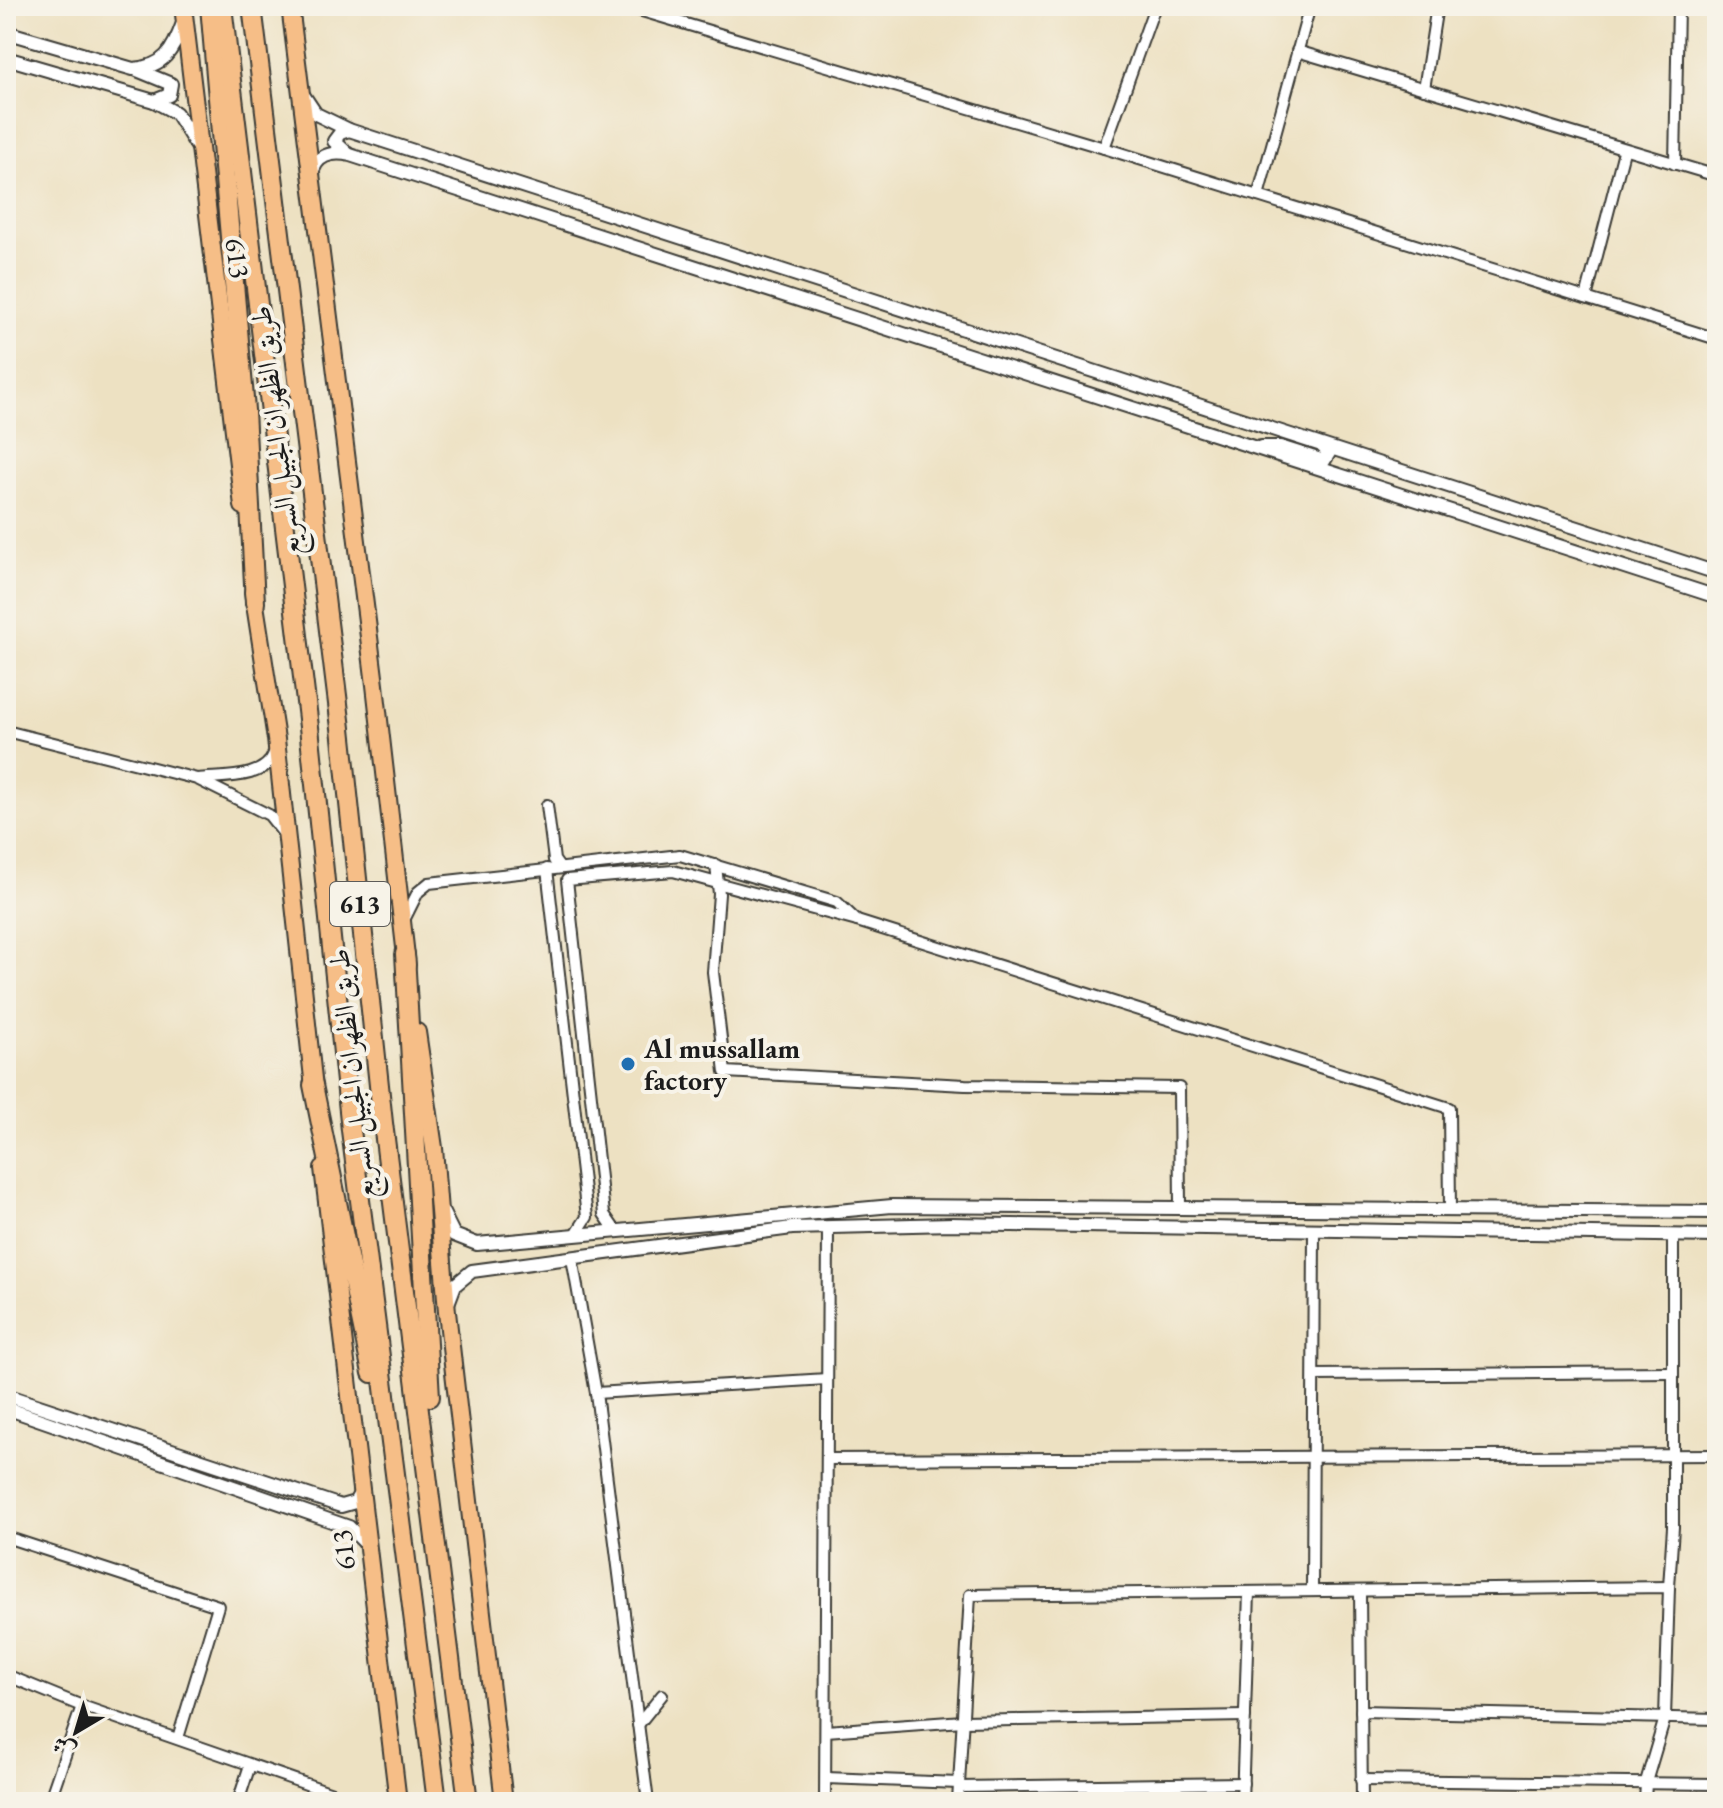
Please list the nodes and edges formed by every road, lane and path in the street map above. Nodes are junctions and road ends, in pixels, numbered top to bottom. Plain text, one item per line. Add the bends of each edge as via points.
1 (210, 6) edge
2 (222, 6) edge
3 (252, 6) edge
4 (290, 6) edge
5 (625, 6) edge
6 (1310, 6) edge
7 (1437, 6) edge
8 (1678, 6) edge
9 (1152, 7) edge
10 (184, 13) edge
11 (6, 32) edge
12 (1297, 51) junction
13 (6, 58) edge
14 (133, 69) junction
15 (298, 82) junction
16 (1424, 89) junction
17 (154, 101) junction
18 (349, 130) junction
19 (198, 148) junction
20 (1104, 148) junction
21 (1624, 151) junction
22 (350, 155) junction
23 (1675, 164) junction
24 (1717, 176) edge
25 (311, 182) junction
26 (1258, 196) junction
27 (1586, 298) junction
28 (1717, 339) edge
29 (1123, 380) junction
30 (1048, 382) junction
31 (1320, 445) junction
32 (1250, 447) junction
33 (1717, 573) edge
34 (1717, 597) edge
35 (255, 603) junction
36 (6, 731) edge
37 (276, 739) junction
38 (197, 779) junction
39 (547, 805) dead end
40 (288, 842) junction
41 (716, 865) junction
42 (557, 868) junction
43 (567, 880) junction
44 (719, 884) junction
45 (857, 921) junction
46 (403, 922) junction
47 (405, 954) junction
48 (313, 1085) junction
49 (575, 1111) junction
50 (595, 1132) junction
51 (438, 1197) junction
52 (1180, 1207) junction
53 (1450, 1210) junction
54 (1717, 1212) edge
55 (828, 1227) junction
56 (615, 1230) junction
57 (1314, 1230) junction
58 (576, 1234) junction
59 (1673, 1235) junction
60 (1717, 1236) edge
61 (572, 1258) junction
62 (447, 1312) junction
63 (1672, 1372) junction
64 (1314, 1375) junction
65 (827, 1379) junction
66 (596, 1393) junction
67 (6, 1395) edge
68 (6, 1408) edge
69 (1672, 1455) junction
70 (1717, 1455) edge
71 (1312, 1456) junction
72 (827, 1459) junction
73 (363, 1487) junction
74 (403, 1526) junction
75 (6, 1537) edge
76 (369, 1550) junction
77 (1669, 1587) junction
78 (1312, 1591) junction
79 (1360, 1591) junction
80 (1249, 1592) junction
81 (446, 1615) junction
82 (6, 1675) edge
83 (662, 1695) dead end
84 (82, 1706) junction
85 (1361, 1711) junction
86 (1245, 1716) junction
87 (1665, 1718) junction
88 (1717, 1719) edge
89 (963, 1721) junction
90 (638, 1725) junction
91 (826, 1731) junction
92 (178, 1738) junction
93 (250, 1765) junction
94 (826, 1778) junction
95 (1361, 1780) junction
96 (1646, 1782) junction
97 (1243, 1783) junction
98 (1717, 1784) edge
99 (959, 1785) junction
100 (49, 1802) edge
101 (238, 1802) edge
102 (358, 1802) edge
103 (398, 1802) edge
104 (437, 1802) edge
105 (468, 1802) edge
106 (504, 1802) edge
107 (648, 1802) edge
108 (825, 1802) edge
109 (958, 1802) edge
110 (1242, 1802) edge
111 (1362, 1802) edge
112 (1645, 1802) edge

1 - 35 highway via 245,410
2 - 74 highway, طريق الظهران الجبيل السريع / 613 via 309,727 351,1130
3 - 81 highway, طريق الظهران الجبيل السريع / 613
4 - 15 main road
5 - 20 street
6 - 12 street
7 - 16 street
8 - 23 street
9 - 20 street
10 - 14 street via 166,58 152,67
10 - 19 main road, 613
11 - 14 street
12 - 16 street
12 - 26 street
13 - 17 street
14 - 17 street via 171,84 169,95
15 - 18 street via 316,114
15 - 25 main road
16 - 21 street
17 - 19 street via 176,113
18 - 22 street via 334,141
18 - 29 street
19 - 35 main road, 613
20 - 26 street
21 - 23 street
21 - 27 street
22 - 25 street via 322,157
22 - 30 street
23 - 24 street
25 - 46 main road
26 - 27 street
27 - 28 street
29 - 30 street via 1048,364 1041,373
29 - 31 street
30 - 32 street
31 - 32 street via 1329,453 1324,461 1280,447
31 - 33 street
32 - 34 street
35 - 37 main road, 613
36 - 38 street
37 - 38 street via 271,761 258,771
37 - 40 main road, 613
38 - 40 street via 269,815
39 - 42 street
40 - 48 main road, 613
41 - 42 street via 680,855
41 - 44 street
41 - 45 street via 837,902
42 - 43 street
42 - 46 street via 429,883 418,892
42 - 49 street
43 - 44 street via 673,871
43 - 50 street
44 - 45 street
44 - 52 street via 713,972 725,1072 965,1085 1179,1088
45 - 53 street via 1449,1108
46 - 47 main road
47 - 51 main road
47 - 81 highway via 423,1310
48 - 73 main road, 613
48 - 74 highway
49 - 50 street
49 - 58 street via 587,1217
50 - 56 street via 604,1214
51 - 58 street via 446,1224 463,1241
51 - 62 main road
52 - 53 street
52 - 56 street via 892,1206
53 - 54 street
55 - 57 street
55 - 61 street
55 - 65 street
56 - 58 street
57 - 59 street
57 - 64 street
59 - 60 street
59 - 63 street
61 - 62 street via 472,1271 455,1285
61 - 66 street
62 - 106 main road
63 - 64 street
63 - 69 street
64 - 71 street
65 - 66 street
65 - 72 street
66 - 90 street
67 - 73 street via 341,1506 355,1502
68 - 76 street via 349,1527
69 - 70 street
69 - 71 street
69 - 77 street
71 - 72 street
71 - 78 street
72 - 91 street
73 - 76 main road, 613
74 - 104 highway, طريق الظهران الجبيل السريع / 613
75 - 92 street via 218,1606
76 - 103 main road, 613
77 - 79 street
77 - 87 street
78 - 79 street
78 - 80 street
79 - 85 street
80 - 86 street
80 - 89 street via 970,1595
81 - 105 highway, طريق الظهران الجبيل السريع / 613
82 - 84 street
83 - 90 street
84 - 92 street
84 - 100 street
85 - 87 street
85 - 95 street
86 - 89 street
86 - 97 street
87 - 88 street
87 - 96 street
89 - 91 street
89 - 99 street
90 - 107 street
91 - 94 street
92 - 93 street
93 - 101 street
93 - 102 street
94 - 99 street
94 - 108 street
95 - 96 street
95 - 111 street
96 - 98 street
96 - 112 street
97 - 99 street
97 - 110 street
99 - 109 street

